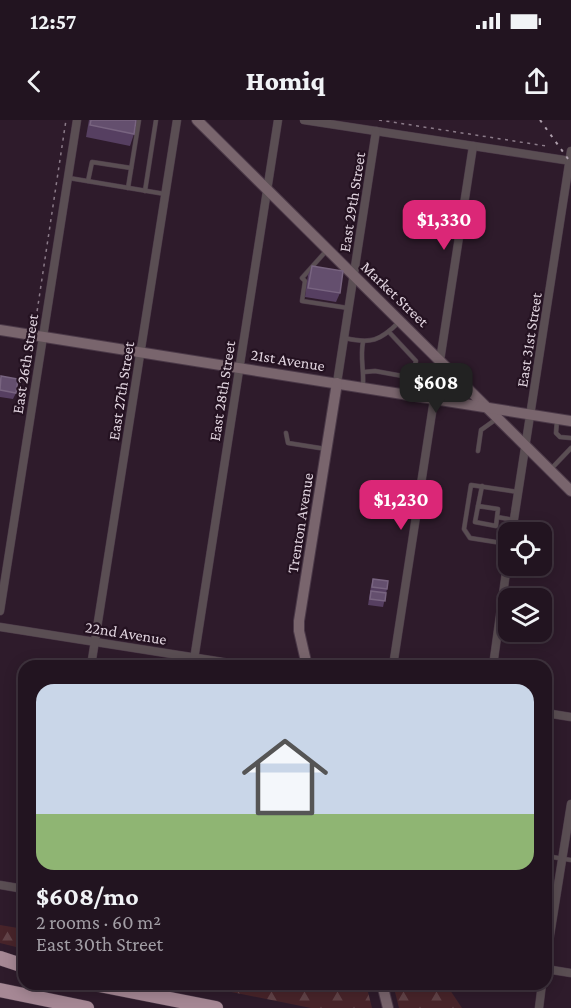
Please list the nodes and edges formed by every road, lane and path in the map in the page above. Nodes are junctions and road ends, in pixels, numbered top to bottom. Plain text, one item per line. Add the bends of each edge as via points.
1 (66, 120) edge
2 (77, 120) edge
3 (139, 120) edge
4 (156, 120) edge
5 (177, 120) edge
6 (197, 120) edge
7 (278, 120) edge
8 (304, 120) edge
9 (380, 120) edge
10 (376, 131) junction
11 (473, 146) junction
12 (546, 146) dead end
13 (571, 151) edge
14 (570, 161) edge
15 (131, 168) junction
16 (68, 177) junction
17 (88, 181) junction
18 (128, 188) junction
19 (266, 188) junction
20 (145, 191) junction
21 (166, 195) junction
22 (327, 249) junction
23 (354, 275) junction
24 (349, 308) junction
25 (400, 321) junction
26 (0, 330) edge
27 (44, 332) junction
28 (389, 332) junction
29 (344, 338) junction
30 (363, 342) junction
31 (141, 352) junction
32 (441, 361) junction
33 (239, 368) junction
34 (364, 372) junction
35 (408, 377) junction
36 (337, 383) junction
37 (362, 387) junction
38 (410, 395) junction
39 (435, 399) junction
40 (488, 408) junction
41 (531, 414) junction
42 (498, 418) junction
43 (557, 418) junction
44 (571, 421) edge
45 (286, 433) dead end
46 (571, 438) edge
47 (526, 446) junction
48 (571, 448) edge
49 (327, 449) junction
50 (478, 451) dead end
51 (550, 470) junction
52 (482, 486) junction
53 (571, 491) edge
54 (519, 492) junction
55 (478, 506) junction
56 (497, 517) junction
57 (514, 520) joint
58 (498, 542) edge
59 (506, 576) edge
60 (0, 611) edge
61 (0, 627) edge
62 (95, 642) junction
63 (92, 660) edge
64 (184, 660) edge
65 (194, 660) edge
66 (305, 660) edge
67 (394, 660) edge
68 (494, 660) edge
69 (552, 714) edge
70 (571, 717) edge
71 (571, 804) edge
72 (552, 857) edge
73 (567, 859) edge
74 (0, 885) edge
75 (18, 888) edge
76 (552, 931) edge
77 (0, 958) edge
78 (0, 965) edge
79 (18, 966) edge
80 (18, 967) edge
81 (552, 970) edge
82 (571, 974) edge
83 (0, 990) edge
84 (124, 990) edge
85 (383, 990) edge
86 (541, 990) edge
87 (387, 1006) edge
88 (87, 1008) edge
89 (216, 1008) edge
90 (539, 1008) edge

1 - 27 path via 34,325
2 - 16 street, East 26th Street
3 - 15 lane
4 - 20 lane
5 - 21 street, East 27th Street
6 - 19 street, Market Street
7 - 19 street, East 28th Street
8 - 10 street
9 - 12 path
10 - 11 street
10 - 23 street, East 29th Street
11 - 14 street
11 - 32 street
13 - 14 street, East 31st Street
14 - 41 street, East 31st Street
15 - 17 lane via 92,162
15 - 18 lane
16 - 17 lane
16 - 27 street, East 26th Street
17 - 18 lane
18 - 20 lane
19 - 22 street, Market Street
19 - 33 street, East 28th Street
20 - 21 lane
21 - 31 street, East 27th Street
22 - 23 street, Market Street
22 - 24 lane via 302,278 302,301
23 - 24 street, East 29th Street
23 - 25 street, Market Street
24 - 29 street, East 29th Street
25 - 28 lane
25 - 32 street, Market Street
26 - 27 street, 21st Avenue
27 - 31 street, 21st Avenue
27 - 60 street, East 26th Street
28 - 30 lane
28 - 35 lane via 416,361
29 - 30 lane
29 - 36 street, East 29th Street
30 - 34 lane via 360,356
31 - 33 street, 21st Avenue
31 - 62 street, East 27th Street
32 - 39 street
32 - 40 street, Market Street
33 - 36 street, 21st Avenue
33 - 65 street, East 28th Street
34 - 35 lane
34 - 37 lane
35 - 38 lane via 412,383
36 - 37 street, 21st Avenue
36 - 49 street, Trenton Avenue
37 - 38 street, 21st Avenue
38 - 39 street, 21st Avenue
39 - 40 street, 21st Avenue
39 - 67 street
40 - 41 street, 21st Avenue
40 - 42 street, Market Street
41 - 43 street, 21st Avenue
41 - 47 street, East 31st Street
42 - 47 street, Market Street
42 - 50 lane via 481,430
43 - 44 street, 21st Avenue
43 - 46 lane via 556,433
45 - 49 lane via 288,443
47 - 51 street, Market Street
47 - 54 street, East 31st Street
48 - 51 lane
49 - 66 street, Trenton Avenue via 299,621
51 - 53 street, Market Street
52 - 54 lane
52 - 55 lane
52 - 58 lane via 471,485 464,529 470,538
54 - 57 street, East 31st Street
55 - 56 lane via 498,509
55 - 56 lane via 475,522 496,525
56 - 57 lane
59 - 68 street
61 - 62 street, 22nd Avenue
62 - 63 street, East 27th Street
62 - 64 street, 22nd Avenue
69 - 70 street
71 - 73 street
72 - 73 lane
73 - 76 street
74 - 75 street
77 - 79 highway
78 - 80 highway
81 - 82 street
83 - 88 highway
84 - 89 highway
85 - 87 street
86 - 90 street

